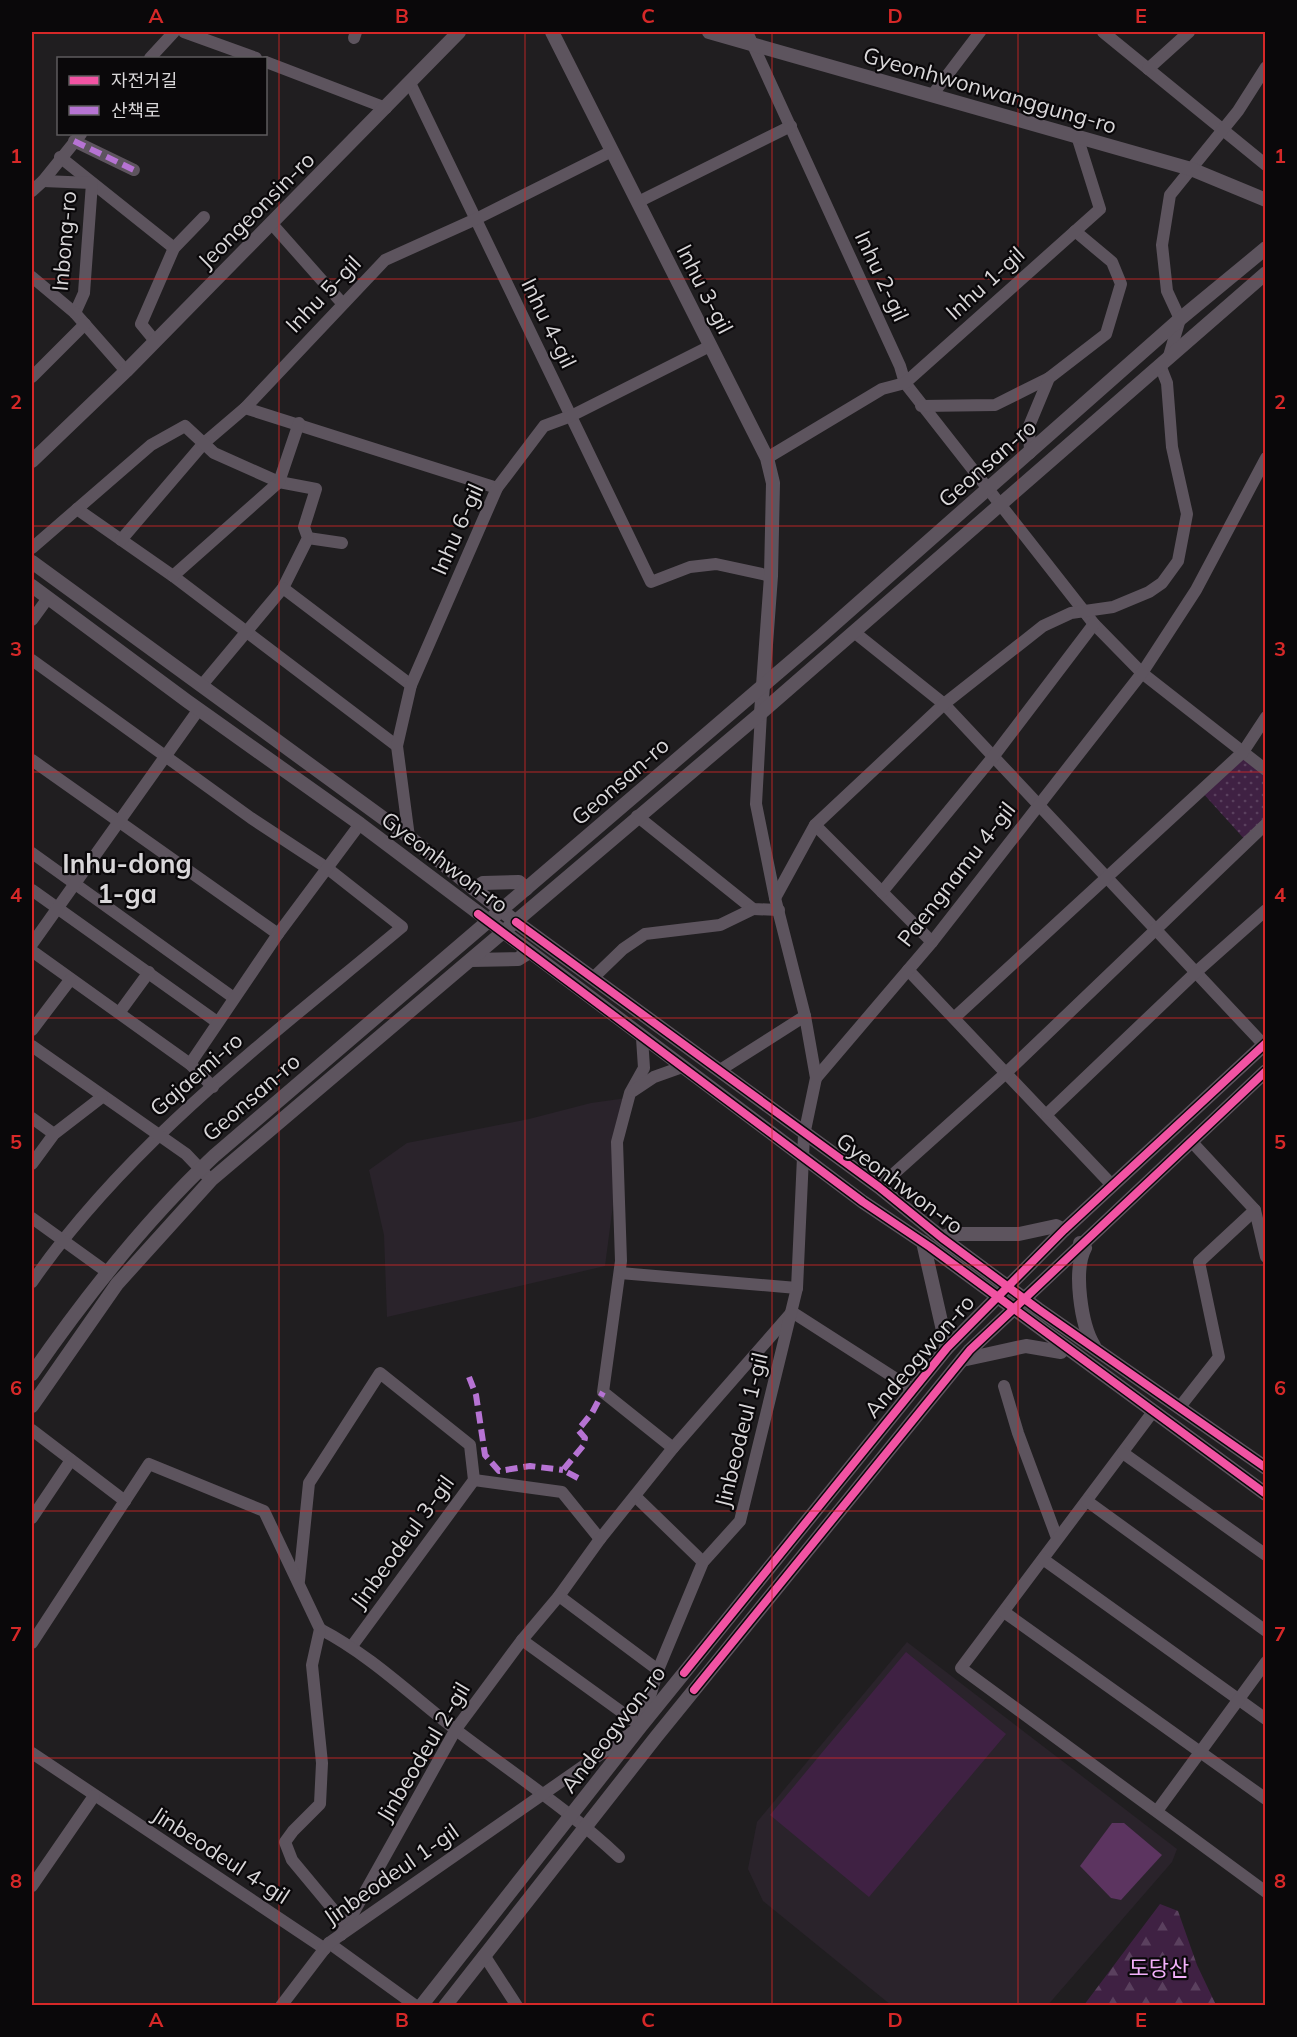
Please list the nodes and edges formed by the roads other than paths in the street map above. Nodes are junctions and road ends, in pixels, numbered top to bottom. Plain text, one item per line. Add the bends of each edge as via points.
1 (174, 32) edge
2 (184, 32) edge
3 (459, 32) edge
4 (552, 32) edge
5 (709, 32) edge
6 (747, 32) edge
7 (980, 32) edge
8 (1102, 32) edge
9 (1189, 32) edge
10 (755, 47) junction
11 (151, 57) edge
12 (253, 57) edge
13 (267, 62) edge
14 (1266, 68) edge
15 (1148, 69) junction
16 (410, 83) junction
17 (933, 94) junction
18 (386, 108) junction
19 (791, 126) junction
20 (1221, 129) junction
21 (1077, 136) junction
22 (78, 137) edge
23 (612, 151) junction
24 (60, 157) junction
25 (1266, 165) edge
26 (1191, 169) junction
27 (134, 170) dead end
28 (43, 181) junction
29 (92, 183) junction
30 (32, 191) edge
31 (1266, 200) edge
32 (638, 202) junction
33 (204, 218) dead end
34 (476, 219) junction
35 (272, 224) junction
36 (1075, 231) junction
37 (174, 248) junction
38 (1266, 248) edge
39 (1266, 273) edge
40 (32, 277) edge
41 (342, 303) junction
42 (75, 313) junction
43 (1180, 319) junction
44 (85, 324) junction
45 (155, 340) junction
46 (710, 346) junction
47 (1164, 361) junction
48 (126, 371) junction
49 (32, 374) edge
50 (1049, 378) junction
51 (905, 383) junction
52 (921, 406) junction
53 (245, 408) junction
54 (571, 416) junction
55 (299, 423) junction
56 (204, 443) junction
57 (1030, 453) junction
58 (767, 458) junction
59 (1266, 458) edge
60 (32, 461) edge
61 (279, 482) junction
62 (497, 488) junction
63 (989, 490) junction
64 (1001, 504) junction
65 (77, 509) junction
66 (308, 538) junction
67 (121, 540) junction
68 (342, 543) dead end
69 (32, 548) edge
70 (32, 562) edge
71 (173, 576) junction
72 (771, 576) junction
73 (32, 586) edge
74 (283, 588) junction
75 (48, 598) junction
76 (1084, 611) junction
77 (32, 620) edge
78 (1094, 624) junction
79 (246, 632) junction
80 (854, 632) junction
81 (32, 660) edge
82 (1142, 673) junction
83 (202, 685) junction
84 (411, 685) junction
85 (763, 685) junction
86 (944, 704) junction
87 (199, 709) junction
88 (761, 713) junction
89 (1266, 717) edge
90 (397, 746) junction
91 (1243, 753) junction
92 (165, 756) junction
93 (993, 757) junction
94 (33, 762) edge
95 (1266, 770) edge
96 (1038, 804) junction
97 (637, 816) junction
98 (118, 822) junction
99 (360, 824) junction
100 (1266, 824) edge
101 (814, 825) junction
102 (409, 837) junction
103 (32, 853) edge
104 (327, 868) junction
105 (1107, 878) junction
106 (74, 884) junction
107 (526, 889) junction
108 (32, 890) edge
109 (474, 890) junction
110 (882, 892) junction
111 (777, 904) junction
112 (57, 908) junction
113 (753, 909) junction
114 (501, 910) junction
115 (1266, 910) edge
116 (488, 922) junction
117 (516, 922) junction
118 (1156, 930) junction
119 (503, 933) junction
120 (278, 934) junction
121 (932, 942) junction
122 (32, 944) edge
123 (32, 951) edge
124 (529, 952) junction
125 (471, 960) junction
126 (908, 970) junction
127 (149, 972) junction
128 (1195, 973) junction
129 (593, 978) junction
130 (70, 980) junction
131 (234, 998) junction
132 (119, 1013) junction
133 (805, 1016) junction
134 (954, 1018) junction
135 (217, 1022) junction
136 (32, 1030) edge
137 (642, 1038) junction
138 (1265, 1044) edge
139 (32, 1046) edge
140 (190, 1064) junction
141 (682, 1067) junction
142 (720, 1070) junction
143 (1266, 1071) edge
144 (1006, 1073) junction
145 (648, 1074) junction
146 (816, 1078) junction
147 (213, 1087) junction
148 (102, 1097) junction
149 (1047, 1114) junction
150 (32, 1118) edge
151 (54, 1134) junction
152 (160, 1135) junction
153 (804, 1135) junction
154 (1191, 1141) junction
155 (803, 1156) junction
156 (32, 1164) edge
157 (200, 1169) junction
158 (211, 1180) junction
159 (1113, 1185) junction
160 (879, 1187) junction
161 (1255, 1210) junction
162 (32, 1218) edge
163 (1064, 1230) junction
164 (942, 1238) junction
165 (62, 1239) junction
166 (924, 1242) junction
167 (1080, 1243) junction
168 (1266, 1257) edge
169 (107, 1272) junction
170 (620, 1273) junction
171 (32, 1282) edge
172 (1007, 1285) junction
173 (797, 1288) junction
174 (996, 1296) junction
175 (1024, 1298) junction
176 (1013, 1309) junction
177 (792, 1312) junction
178 (1065, 1347) junction
179 (946, 1348) junction
180 (1097, 1350) junction
181 (962, 1360) junction
182 (32, 1374) edge
183 (1004, 1386) dead end
184 (912, 1389) junction
185 (32, 1406) edge
186 (1179, 1408) junction
187 (1152, 1413) junction
188 (32, 1430) edge
189 (673, 1448) junction
190 (1123, 1453) junction
191 (71, 1460) junction
192 (1266, 1468) edge
193 (474, 1480) junction
194 (1266, 1494) edge
195 (635, 1496) junction
196 (125, 1501) junction
197 (1087, 1501) junction
198 (32, 1518) edge
199 (1057, 1538) junction
200 (600, 1539) junction
201 (1266, 1555) edge
202 (1044, 1559) junction
203 (703, 1562) junction
204 (299, 1582) junction
205 (559, 1596) junction
206 (1004, 1612) junction
207 (320, 1629) junction
208 (1266, 1631) edge
209 (522, 1640) junction
210 (32, 1642) edge
211 (352, 1646) junction
212 (1266, 1662) edge
213 (658, 1670) junction
214 (1238, 1700) junction
215 (1266, 1719) edge
216 (641, 1726) junction
217 (456, 1729) junction
218 (1200, 1752) junction
219 (32, 1753) edge
220 (540, 1794) junction
221 (94, 1796) junction
222 (1266, 1799) edge
223 (1157, 1811) junction
224 (571, 1816) junction
225 (586, 1826) junction
226 (619, 1857) dead end
227 (32, 1886) edge
228 (1266, 1892) edge
229 (346, 1925) junction
230 (331, 1943) junction
231 (484, 1955) junction
232 (280, 2006) edge
233 (416, 2006) edge
234 (421, 2006) edge
235 (445, 2006) edge
236 (518, 2006) edge

1 - 11 street
2 - 12 street
3 - 16 street, Jeongeonsin-ro
4 - 23 street, Inhu 3-gil
5 - 10 street, Gyeonhwonwanggung-ro
6 - 10 street, Inhu 2-gil
7 - 17 street
8 - 15 street
9 - 15 street
10 - 17 street, Gyeonhwonwanggung-ro
10 - 19 street, Inhu 2-gil
13 - 18 street
14 - 20 street
15 - 20 street
16 - 18 street, Jeongeonsin-ro
16 - 34 street, Inhu 4-gil
17 - 21 street, Gyeonhwonwanggung-ro
18 - 35 street, Jeongeonsin-ro
19 - 32 street
19 - 51 street, Inhu 2-gil
20 - 25 street
20 - 26 street
21 - 26 street, Gyeonhwonwanggung-ro
21 - 36 street, Inhu 1-gil via 1100,209
22 - 24 street
22 - 27 street
23 - 32 street, Inhu 3-gil
23 - 34 street, Inhu 5-gil
24 - 28 street
24 - 29 street
26 - 31 street, Gyeonhwonwanggung-ro
26 - 43 street via 1170,195 1162,245 1167,291
28 - 29 street, Inbong-ro
28 - 30 street
29 - 37 street
29 - 42 street, Inbong-ro via 84,293
32 - 46 street, Inhu 3-gil
33 - 37 street, Jeongeonsin-ro
34 - 41 street, Inhu 5-gil via 385,260
34 - 54 street, Inhu 4-gil
35 - 41 street
35 - 45 street, Jeongeonsin-ro
36 - 50 street via 1112,262 1121,284 1106,334
36 - 51 street, Inhu 1-gil
37 - 45 street, Jeongeonsin-ro via 141,324
38 - 43 street, Geonsan-ro
39 - 47 street, Geonsan-ro
40 - 42 street, Inbong-ro
41 - 53 street, Inhu 5-gil
42 - 44 street, Inbong-ro
43 - 47 street
43 - 57 street, Geonsan-ro
44 - 48 street, Inbong-ro
44 - 49 street
45 - 48 street, Jeongeonsin-ro
46 - 54 street, Inhu 6-gil
46 - 58 street, Inhu 3-gil
47 - 64 street, Geonsan-ro
47 - 76 street via 1172,447 1187,514 1178,561 1162,583 1149,592 1113,607
48 - 60 street, Jeongeonsin-ro
50 - 52 street via 995,405
50 - 57 street via 1029,426
51 - 52 street, Inhu 2-gil
51 - 58 street, Inhu 1-gil via 882,389
52 - 63 street, Inhu 2-gil
53 - 55 street
53 - 56 street, Inhu 5-gil
54 - 62 street, Inhu 6-gil via 544,426
54 - 72 street, Inhu 4-gil via 651,582 690,567 716,564
55 - 61 street
55 - 62 street
56 - 61 street via 214,453
56 - 65 street via 185,426 151,445
56 - 67 street, Inhu 5-gil
57 - 63 street, Geonsan-ro
58 - 72 street, Inhu 3-gil via 773,483
59 - 82 street, Paengnamu 4-gil via 1196,590
61 - 66 street via 316,489 304,527
61 - 71 street
62 - 84 street, Inhu 6-gil
63 - 64 street, Inhu 2-gil
63 - 85 street, Geonsan-ro
64 - 76 street, Inhu 2-gil
64 - 80 street, Geonsan-ro
65 - 67 street
65 - 69 street
66 - 68 street
66 - 74 street
67 - 71 street
70 - 83 street, Gyeonhwon-ro
71 - 79 street
72 - 85 street, Inhu 3-gil
73 - 75 street, Gyeonhwon-ro
74 - 79 street
74 - 84 street
75 - 77 street
75 - 87 street, Gyeonhwon-ro
76 - 78 street, Inhu 2-gil
76 - 86 street via 1043,626
78 - 82 street, Inhu 2-gil
78 - 93 street, Paengnamu 4-gil
79 - 83 street
79 - 90 street
80 - 86 street, Paengnamu 4-gil
80 - 88 street, Geonsan-ro
81 - 92 street
82 - 91 street, Inhu 2-gil
82 - 96 street, Paengnamu 4-gil
83 - 102 street, Gyeonhwon-ro
84 - 90 street, Inhu 6-gil
85 - 88 street, Inhu 3-gil
85 - 107 street, Geonsan-ro
86 - 93 street, Paengnamu 4-gil
86 - 101 street
87 - 92 street
87 - 99 street, Gyeonhwon-ro
88 - 97 street, Geonsan-ro
88 - 111 street via 756,804
89 - 91 street
90 - 102 street, Inhu 6-gil
91 - 95 street, Inhu 2-gil
91 - 105 street
92 - 98 street
92 - 104 street
93 - 96 street, Paengnamu 4-gil
93 - 110 street, Paengnamu 4-gil
94 - 98 street
96 - 105 street, Paengnamu 4-gil
96 - 121 street, Paengnamu 4-gil
97 - 113 street, Geonsan-ro
97 - 117 street, Geonsan-ro
98 - 106 street
98 - 120 street
99 - 104 street
99 - 116 street, Gyeonhwon-ro
100 - 118 street
101 - 110 street
101 - 111 street
102 - 109 street, Gyeonhwon-ro
103 - 106 street
104 - 120 street
104 - 147 street, Gajaemi-ro via 402,927
105 - 118 street, Paengnamu 4-gil
105 - 134 street
106 - 112 street
106 - 131 street
107 - 109 street via 519,882 483,883
107 - 114 street, Geonsan-ro
108 - 112 street
109 - 114 street, Gyeonhwon-ro
110 - 121 street
111 - 113 street
111 - 133 street
112 - 122 street
112 - 127 street
113 - 129 street via 720,925 645,934
114 - 116 street, Geonsan-ro
114 - 117 street, Gyeonhwon-ro
115 - 128 street
116 - 119 street, Gyeonhwon-ro
116 - 157 street, Geonsan-ro
117 - 119 street, Geonsan-ro
117 - 129 street, Gyeonhwon-ro
118 - 128 street, Paengnamu 4-gil
118 - 144 street
119 - 124 street, Gyeonhwon-ro
119 - 125 street, Geonsan-ro
120 - 131 street
121 - 126 street, Paengnamu 4-gil
123 - 130 street
124 - 125 street via 518,959
124 - 137 street, Gyeonhwon-ro
125 - 158 street, Geonsan-ro
126 - 134 street
126 - 146 street, Paengnamu 4-gil
127 - 132 street
127 - 135 street
128 - 138 street, Paengnamu 4-gil
128 - 149 street
129 - 142 street, Gyeonhwon-ro
130 - 132 street
130 - 136 street
131 - 135 street
132 - 140 street
133 - 142 street
133 - 146 street
134 - 144 street
135 - 140 street
137 - 141 street, Gyeonhwon-ro
137 - 145 street
138 - 159 street, Andeogwon-ro
139 - 148 street, Gajaemi-ro
140 - 147 street
141 - 145 street
141 - 155 street, Gyeonhwon-ro
142 - 153 street, Gyeonhwon-ro
143 - 154 street, Andeogwon-ro
144 - 149 street
144 - 160 street
145 - 170 street via 630,1093 617,1142
146 - 153 street, Jinbeodeul 1-gil
147 - 152 street, Gajaemi-ro
148 - 151 street
148 - 152 street, Gajaemi-ro
149 - 159 street
150 - 151 street
151 - 156 street
152 - 157 street
152 - 165 street
153 - 155 street, Jinbeodeul 1-gil
153 - 160 street, Gyeonhwon-ro
154 - 161 street
154 - 167 street, Andeogwon-ro
155 - 166 street, Gyeonhwon-ro
155 - 173 street, Jinbeodeul 1-gil
157 - 158 street
157 - 169 street, Geonsan-ro
158 - 185 street, Geonsan-ro via 117,1284
159 - 163 street, Andeogwon-ro
160 - 164 street, Gyeonhwon-ro
161 - 168 street
161 - 186 street via 1199,1262 1219,1357
162 - 165 street
163 - 164 street via 1056,1226 1019,1234 951,1234
163 - 172 street, Andeogwon-ro
164 - 172 street, Gyeonhwon-ro
165 - 169 street
165 - 171 street
166 - 174 street, Gyeonhwon-ro
166 - 179 street
167 - 175 street, Andeogwon-ro
167 - 180 street via 1085,1248 1079,1259 1078,1276 1085,1326
169 - 182 street, Geonsan-ro
170 - 173 street
170 - 189 street via 603,1392
172 - 174 street, Andeogwon-ro
172 - 175 street, Gyeonhwon-ro
173 - 177 street, Jinbeodeul 1-gil
174 - 176 street, Gyeonhwon-ro
174 - 179 street, Andeogwon-ro
175 - 176 street, Andeogwon-ro
175 - 180 street, Gyeonhwon-ro
176 - 178 street, Gyeonhwon-ro
176 - 181 street, Andeogwon-ro
177 - 184 street
177 - 189 street, Jinbeodeul 2-gil
177 - 203 street, Jinbeodeul 1-gil via 740,1521
178 - 181 street via 1061,1352 1026,1346
178 - 187 street, Gyeonhwon-ro
179 - 184 street, Andeogwon-ro
180 - 186 street, Gyeonhwon-ro
181 - 225 street, Andeogwon-ro
183 - 199 street
184 - 216 street, Andeogwon-ro
186 - 192 street, Gyeonhwon-ro
187 - 190 street
187 - 194 street, Gyeonhwon-ro
188 - 191 street
189 - 195 street, Jinbeodeul 2-gil
190 - 197 street
190 - 201 street
191 - 196 street
191 - 198 street
193 - 200 street via 562,1492
193 - 204 street, Jinbeodeul 3-gil via 470,1445 380,1373 309,1483
193 - 211 street, Jinbeodeul 3-gil
195 - 200 street, Jinbeodeul 2-gil
195 - 203 street
196 - 204 street, Jinbeodeul 3-gil via 149,1464 264,1511
196 - 210 street, Jinbeodeul 3-gil
197 - 199 street
197 - 208 street
199 - 202 street
200 - 205 street, Jinbeodeul 2-gil
202 - 206 street
202 - 214 street
203 - 213 street, Jinbeodeul 1-gil
204 - 207 street, Jinbeodeul 3-gil
205 - 209 street, Jinbeodeul 2-gil
205 - 213 street
206 - 218 street
206 - 223 street via 961,1668
207 - 211 street
207 - 229 street via 312,1665 322,1763 320,1804 285,1842 292,1860
209 - 216 street
209 - 217 street, Jinbeodeul 2-gil
211 - 217 street
212 - 214 street
213 - 216 street, Jinbeodeul 1-gil
214 - 215 street
214 - 218 street
216 - 220 street, Jinbeodeul 1-gil
216 - 224 street, Andeogwon-ro
217 - 220 street
217 - 229 street, Jinbeodeul 2-gil
218 - 222 street
218 - 223 street
219 - 221 street, Jinbeodeul 4-gil
220 - 224 street
220 - 230 street, Jinbeodeul 1-gil
221 - 227 street
221 - 230 street, Jinbeodeul 4-gil
223 - 228 street
224 - 225 street
224 - 234 street, Andeogwon-ro
225 - 226 street
225 - 231 street, Andeogwon-ro
229 - 230 street, Jinbeodeul 2-gil
230 - 232 street, Jinbeodeul 1-gil
230 - 233 street, Jinbeodeul 4-gil
231 - 235 street, Andeogwon-ro
231 - 236 street

